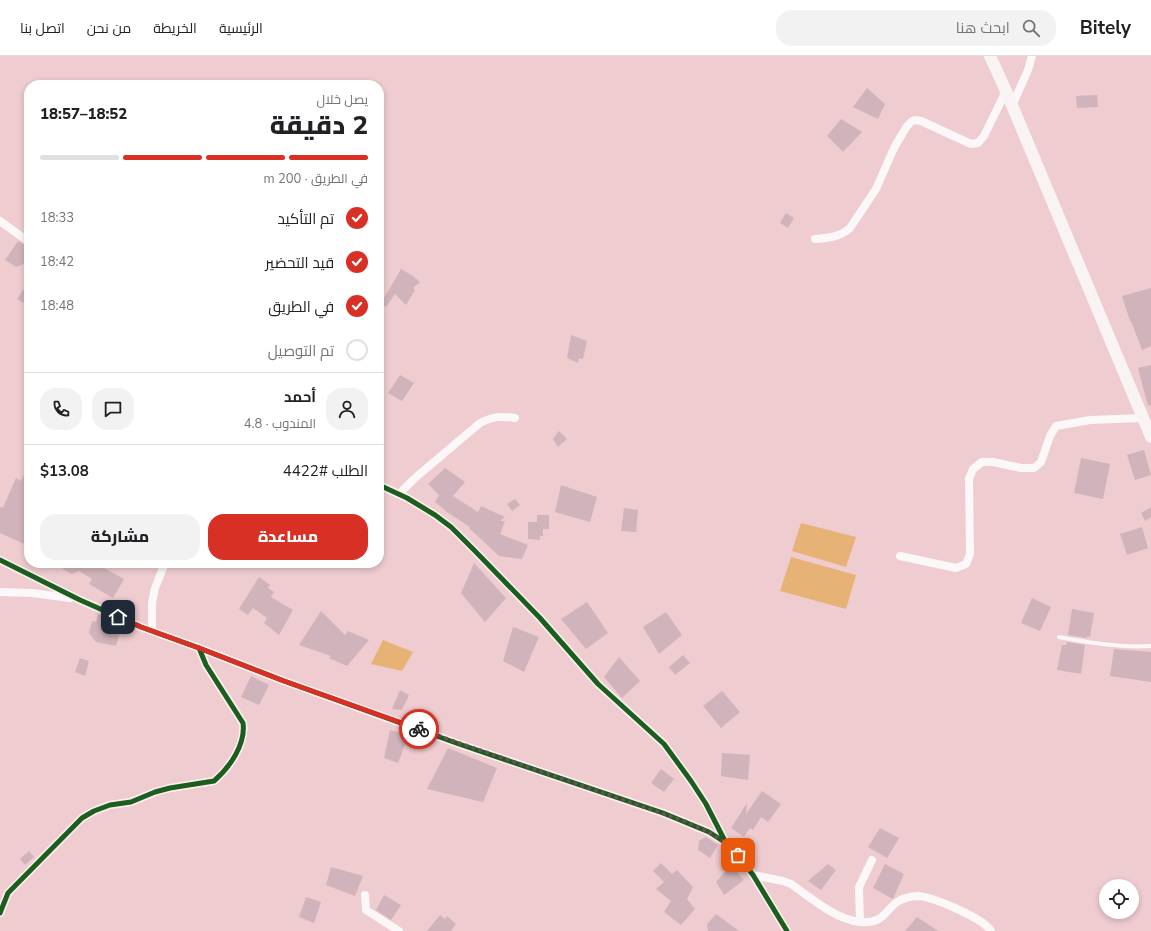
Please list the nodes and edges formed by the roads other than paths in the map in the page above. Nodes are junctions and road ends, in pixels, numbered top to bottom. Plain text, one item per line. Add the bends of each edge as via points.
1 (990, 56) edge
2 (1032, 56) edge
3 (1006, 91) junction
4 (1012, 106) junction
5 (0, 221) edge
6 (24, 238) edge
7 (815, 239) dead end
8 (515, 418) dead end
9 (1143, 418) junction
10 (1151, 437) edge
11 (384, 487) edge
12 (399, 494) junction
13 (900, 556) dead end
14 (0, 560) edge
15 (163, 568) edge
16 (0, 592) edge
17 (80, 600) junction
18 (152, 631) junction
19 (1059, 637) dead end
20 (1151, 646) edge
21 (199, 648) junction
22 (726, 843) junction
23 (872, 860) dead end
24 (753, 875) junction
25 (365, 895) dead end
26 (0, 913) edge
27 (860, 922) junction
28 (399, 931) edge
29 (787, 931) edge
30 (991, 931) edge

1 - 3 main road
2 - 4 street
3 - 4 main road
3 - 7 street via 978,143 961,140 921,121 912,121 894,148 876,189 850,228 833,237
4 - 9 main road
5 - 6 street
8 - 12 street via 492,417 480,423
9 - 10 main road
9 - 13 street via 1090,420 1056,426 1041,462 1034,468 982,462 973,469 970,480 970,554 966,564 956,568
11 - 12 street
12 - 22 street via 451,527 540,618 598,684 664,744 692,781
14 - 17 street
15 - 18 street via 152,603
16 - 17 street via 32,593
17 - 18 street
18 - 21 street
19 - 20 lane via 1092,644
21 - 22 street via 459,744 663,813 709,832
21 - 26 street via 206,665 243,723 242,741 234,758 214,781 170,788 131,802 94,810 82,818 8,893
22 - 24 street
23 - 27 street via 859,887
24 - 27 street via 791,884 836,914
24 - 29 street
25 - 28 street via 366,910
27 - 30 street via 876,921 896,902 919,896 954,907 980,921

